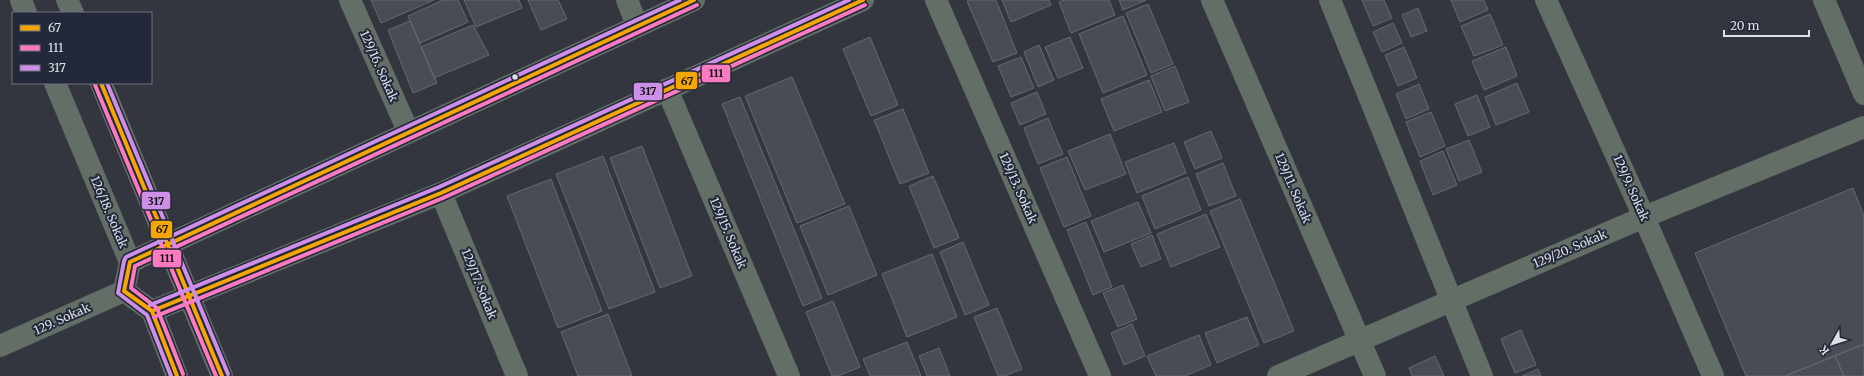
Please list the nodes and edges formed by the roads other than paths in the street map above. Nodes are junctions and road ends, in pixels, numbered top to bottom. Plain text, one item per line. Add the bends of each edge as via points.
1 (21, 0) edge
2 (67, 0) edge
3 (350, 0) edge
4 (627, 0) edge
5 (694, 0) edge
6 (863, 0) edge
7 (936, 0) edge
8 (1212, 0) edge
9 (1330, 0) edge
10 (1546, 0) edge
11 (1824, 0) edge
12 (26, 12) edge
13 (73, 12) edge
14 (638, 25) junction
15 (56, 84) edge
16 (102, 84) edge
17 (667, 89) junction
18 (1864, 94) edge
19 (1864, 128) edge
20 (408, 131) junction
21 (441, 193) junction
22 (1644, 217) junction
23 (168, 245) junction
24 (130, 262) junction
25 (124, 291) junction
26 (190, 296) junction
27 (1450, 300) junction
28 (152, 311) junction
29 (1360, 341) junction
30 (0, 346) edge
31 (177, 376) edge
32 (222, 376) edge
33 (517, 376) edge
34 (789, 376) edge
35 (1100, 376) edge
36 (1278, 376) edge
37 (1375, 376) edge
38 (1482, 376) edge
39 (1713, 376) edge

1 - 12 street
2 - 13 street
3 - 20 street, 129/16. Sokak
4 - 14 street
5 - 14 street
6 - 17 street
7 - 35 street, 129/13. Sokak
8 - 29 street, 129/11. Sokak
9 - 27 street
10 - 22 street, 129/9. Sokak
11 - 18 street
14 - 20 street
15 - 24 street, 126/18. Sokak
16 - 23 street
17 - 21 street
17 - 34 street, 129/15. Sokak
19 - 22 street, 129/20. Sokak
20 - 23 street
21 - 26 street
21 - 33 street, 129/17. Sokak
22 - 27 street, 129/20. Sokak
22 - 39 street, 129/9. Sokak
23 - 24 street
23 - 26 street
24 - 25 street, 126/18. Sokak
25 - 28 street
25 - 30 street, 129. Sokak
26 - 28 street
26 - 32 street
27 - 29 street, 129/20. Sokak
27 - 38 street
28 - 31 street
29 - 36 street, 129/20. Sokak
29 - 37 street, 129/11. Sokak

